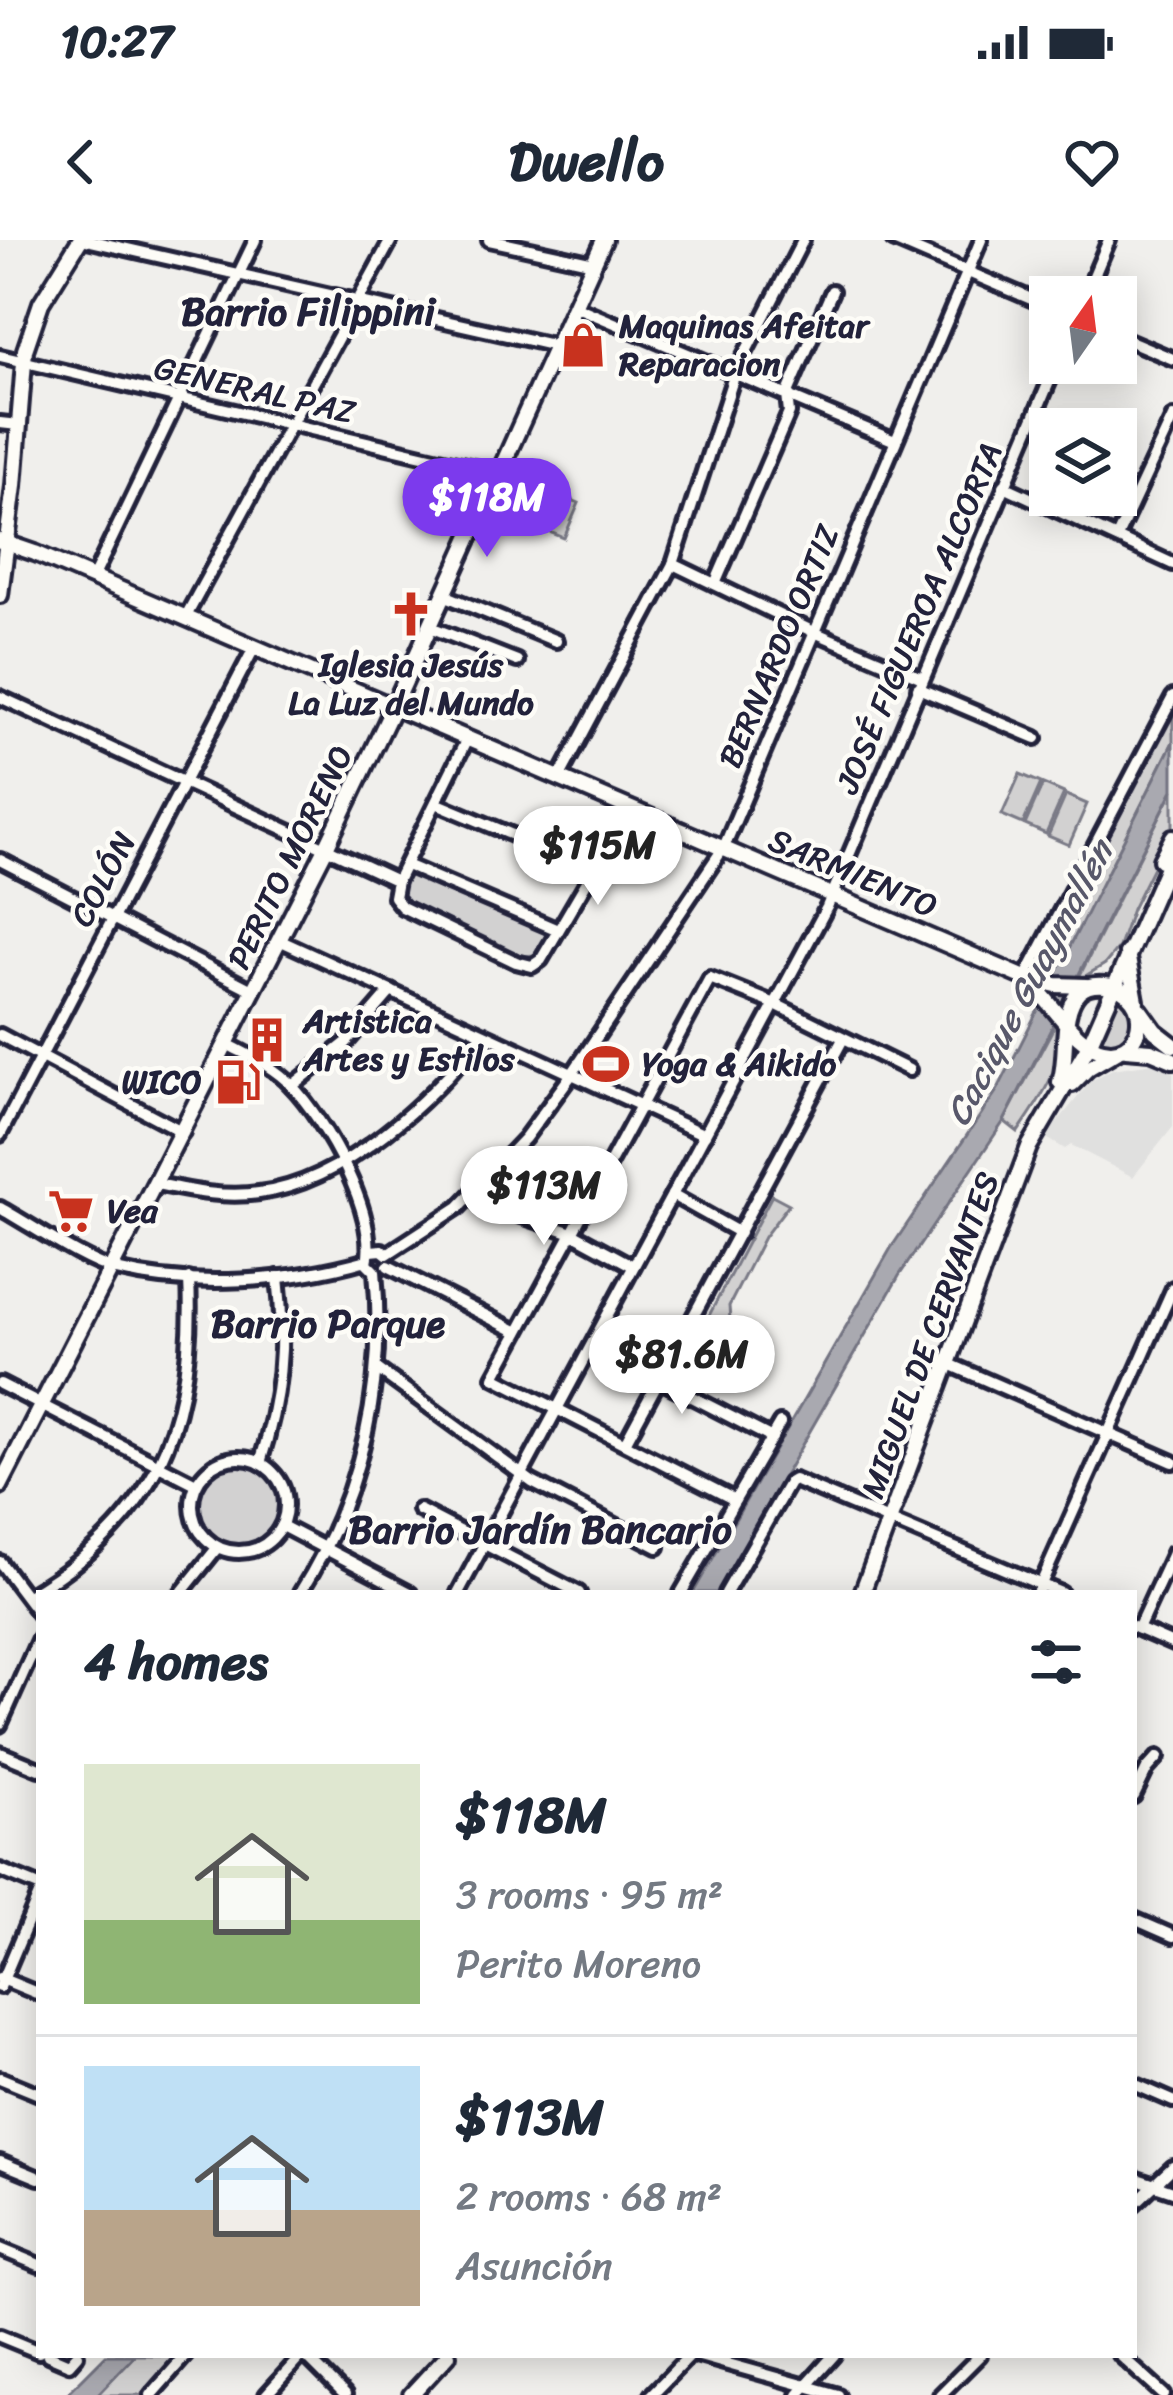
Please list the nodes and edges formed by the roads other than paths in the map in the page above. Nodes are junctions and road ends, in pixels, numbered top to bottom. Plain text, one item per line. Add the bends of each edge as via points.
1 (83, 240) edge
2 (255, 240) edge
3 (391, 240) edge
4 (489, 240) edge
5 (604, 240) edge
6 (803, 240) edge
7 (893, 240) edge
8 (981, 240) edge
9 (1108, 240) edge
10 (594, 262) junction
11 (967, 273) junction
12 (238, 274) junction
13 (1093, 276) edge
14 (832, 291) dead end
15 (1029, 299) edge
16 (358, 301) junction
17 (574, 306) junction
18 (1137, 344) edge
19 (556, 346) junction
20 (0, 356) edge
21 (1173, 359) edge
22 (22, 363) junction
23 (735, 373) junction
24 (1048, 384) edge
25 (787, 395) junction
26 (179, 400) junction
27 (1173, 417) edge
28 (0, 423) edge
29 (18, 425) junction
30 (290, 425) junction
31 (895, 441) junction
32 (1159, 447) junction
33 (1173, 453) edge
34 (499, 473) junction
35 (1004, 486) junction
36 (1117, 537) junction
37 (4, 542) edge
38 (673, 564) junction
39 (1173, 564) edge
40 (93, 578) junction
41 (715, 584) junction
42 (0, 595) edge
43 (444, 595) junction
44 (185, 618) junction
45 (430, 627) junction
46 (814, 632) junction
47 (556, 641) dead end
48 (254, 648) junction
49 (517, 662) dead end
50 (920, 683) junction
51 (0, 697) edge
52 (1173, 697) edge
53 (393, 708) junction
54 (1036, 738) dead end
55 (467, 739) junction
56 (559, 778) junction
57 (183, 783) junction
58 (436, 803) junction
59 (630, 808) junction
60 (1173, 837) edge
61 (724, 847) junction
62 (325, 850) junction
63 (1173, 853) edge
64 (0, 860) edge
65 (406, 865) junction
66 (594, 869) junction
67 (398, 881) junction
68 (832, 893) junction
69 (112, 918) junction
70 (559, 930) junction
71 (279, 940) junction
72 (1127, 952) junction
73 (1025, 978) junction
74 (1084, 986) junction
75 (1115, 987) junction
76 (1049, 990) junction
77 (254, 991) junction
78 (391, 991) junction
79 (775, 1004) junction
80 (1138, 1005) junction
81 (1067, 1021) junction
82 (483, 1034) junction
83 (0, 1035) edge
84 (843, 1039) junction
85 (227, 1044) junction
86 (1089, 1045) junction
87 (1173, 1045) edge
88 (1121, 1050) junction
89 (40, 1057) junction
90 (1173, 1060) edge
91 (909, 1070) dead end
92 (572, 1074) junction
93 (292, 1086) junction
94 (1055, 1099) junction
95 (641, 1106) junction
96 (183, 1132) junction
97 (0, 1135) edge
98 (705, 1135) junction
99 (341, 1162) junction
100 (157, 1184) junction
101 (672, 1195) junction
102 (469, 1198) junction
103 (0, 1208) edge
104 (572, 1232) junction
105 (740, 1233) junction
106 (369, 1255) junction
107 (383, 1264) junction
108 (633, 1266) junction
109 (113, 1270) junction
110 (278, 1277) junction
111 (189, 1279) junction
112 (1173, 1290) edge
113 (518, 1332) junction
114 (947, 1363) junction
115 (376, 1368) junction
116 (659, 1380) junction
117 (0, 1384) edge
118 (43, 1406) junction
119 (556, 1408) junction
120 (780, 1424) dead end
121 (1109, 1432) junction
122 (772, 1438) junction
123 (625, 1443) junction
124 (1173, 1462) edge
125 (260, 1463) junction
126 (158, 1465) junction
127 (521, 1473) junction
128 (196, 1484) junction
129 (0, 1486) edge
130 (735, 1501) junction
131 (419, 1510) dead end
132 (890, 1518) junction
133 (282, 1526) junction
134 (483, 1544) junction
135 (658, 1547) dead end
136 (217, 1548) junction
137 (326, 1549) junction
138 (1173, 1553) edge
139 (0, 1562) edge
140 (1039, 1588) edge
141 (36, 1590) edge
142 (37, 1590) edge
143 (183, 1590) edge
144 (302, 1590) edge
145 (404, 1590) edge
146 (460, 1590) edge
147 (573, 1590) edge
148 (683, 1590) edge
149 (728, 1590) edge
150 (863, 1590) edge
151 (27, 1596) junction
152 (36, 1610) edge
153 (1137, 1626) edge
154 (1137, 1628) edge
155 (1173, 1644) edge
156 (36, 1645) edge
157 (0, 1725) edge
158 (0, 1753) edge
159 (1158, 1757) dead end
160 (36, 1768) edge
161 (1137, 1790) edge
162 (0, 1870) edge
163 (36, 1888) edge
164 (36, 1897) edge
165 (1137, 1919) edge
166 (1173, 1936) edge
167 (1, 1981) edge
168 (36, 1993) edge
169 (0, 2078) edge
170 (1137, 2085) edge
171 (36, 2093) edge
172 (1173, 2101) edge
173 (0, 2162) edge
174 (1173, 2167) edge
175 (36, 2177) edge
176 (1137, 2179) edge
177 (1154, 2185) junction
178 (1173, 2192) edge
179 (1137, 2201) edge
180 (0, 2249) edge
181 (36, 2264) edge
182 (0, 2336) edge
183 (36, 2351) edge
184 (184, 2358) edge
185 (300, 2358) edge
186 (306, 2358) edge
187 (445, 2358) edge
188 (690, 2358) edge
189 (702, 2358) edge
190 (831, 2358) edge
191 (977, 2358) edge
192 (1123, 2358) edge
193 (802, 2390) edge
194 (151, 2395) edge
195 (266, 2395) edge
196 (345, 2395) edge
197 (411, 2395) edge
198 (651, 2395) edge
199 (838, 2395) edge
200 (940, 2395) edge
201 (1164, 2395) edge

1 - 12 street
1 - 22 main road via 40,303
2 - 12 street
3 - 16 street
4 - 10 street
5 - 10 main road, PERITO MORENO
6 - 23 street
7 - 11 street
8 - 11 street, BERNARDO ORTIZ
9 - 13 street
10 - 17 main road, PERITO MORENO
11 - 15 street
11 - 31 street, BERNARDO ORTIZ
12 - 16 street
12 - 26 street
14 - 25 street
16 - 19 street
16 - 30 street
17 - 19 main road, PERITO MORENO
17 - 23 street
18 - 21 street
19 - 34 main road, PERITO MORENO
20 - 22 street, GENERAL PAZ
22 - 26 street, GENERAL PAZ
22 - 29 main road
23 - 25 street
23 - 38 street
24 - 35 street, JOSÉ FIGUEROA ALCORTA
25 - 31 street
25 - 41 street via 789,412
26 - 30 street, GENERAL PAZ
26 - 40 street
27 - 32 street
28 - 29 street
29 - 37 main road
30 - 34 street, GENERAL PAZ
30 - 44 street
31 - 46 street, BERNARDO ORTIZ
32 - 33 street
32 - 36 street
34 - 43 main road, PERITO MORENO
35 - 36 street
35 - 50 street, JOSÉ FIGUEROA ALCORTA
36 - 39 street
37 - 40 main road, SARMIENTO
37 - 42 main road
38 - 41 street
38 - 56 street
40 - 44 main road, SARMIENTO
41 - 46 street
43 - 45 main road, PERITO MORENO
43 - 47 street
44 - 48 main road, SARMIENTO
45 - 49 street
45 - 53 main road, PERITO MORENO
46 - 50 street
46 - 61 street, BERNARDO ORTIZ
48 - 53 main road, SARMIENTO
48 - 57 street, COLÓN
50 - 54 street
50 - 68 street, JOSÉ FIGUEROA ALCORTA
51 - 57 street
52 - 73 street
53 - 55 main road, SARMIENTO
53 - 62 main road, PERITO MORENO
55 - 56 main road, SARMIENTO
55 - 58 street
56 - 59 main road, SARMIENTO
57 - 62 street
57 - 69 street, COLÓN
58 - 65 street
58 - 66 street
59 - 61 main road, SARMIENTO
59 - 66 street
60 - 72 main road, MIGUEL DE CERVANTES via 1138,908
61 - 68 main road, SARMIENTO
61 - 92 street, BERNARDO ORTIZ
62 - 67 street
62 - 71 main road, PERITO MORENO
63 - 72 main road, MIGUEL DE CERVANTES
64 - 69 street
65 - 67 street
65 - 70 street
66 - 70 street
67 - 70 street via 394,897 402,907 516,962 541,960
68 - 73 main road, SARMIENTO
68 - 79 street, JOSÉ FIGUEROA ALCORTA
69 - 77 street
69 - 89 street, COLÓN
71 - 77 main road, PERITO MORENO
71 - 78 street
72 - 74 main road, MIGUEL DE CERVANTES
72 - 75 main road, MIGUEL DE CERVANTES
72 - 80 main road, MIGUEL DE CERVANTES
73 - 76 main road, SARMIENTO
74 - 75 main road, SARMIENTO
74 - 76 main road, SARMIENTO
74 - 81 main road, MIGUEL DE CERVANTES
75 - 80 main road
75 - 86 main road, MIGUEL DE CERVANTES
76 - 81 main road
77 - 85 main road, PERITO MORENO
78 - 82 street
78 - 93 street via 346,1043
79 - 84 street
79 - 95 street via 710,978
79 - 98 street, JOSÉ FIGUEROA ALCORTA
80 - 87 main road
80 - 88 main road via 1140,1030
81 - 86 main road
81 - 94 main road, MIGUEL DE CERVANTES
82 - 92 street
82 - 99 street via 427,1097
83 - 89 street
84 - 91 street
84 - 105 street
85 - 93 street
85 - 96 main road, PERITO MORENO
86 - 88 main road
86 - 94 main road, MIGUEL DE CERVANTES
88 - 90 main road
88 - 94 main road, MIGUEL DE CERVANTES
89 - 96 street
89 - 97 street, COLÓN
92 - 95 street
92 - 102 street, BERNARDO ORTIZ
93 - 99 street
94 - 114 main road, MIGUEL DE CERVANTES
95 - 98 street
95 - 104 street
96 - 100 main road, PERITO MORENO
98 - 101 street, JOSÉ FIGUEROA ALCORTA
99 - 100 street via 253,1194
99 - 106 street
100 - 109 main road, PERITO MORENO
101 - 105 street
101 - 108 street, JOSÉ FIGUEROA ALCORTA
102 - 104 street
102 - 107 street, BERNARDO ORTIZ
103 - 109 street
104 - 108 street
104 - 113 street
105 - 116 street
106 - 107 street
106 - 107 street via 382,1250
106 - 110 street
107 - 113 street
107 - 115 street
108 - 119 street, JOSÉ FIGUEROA ALCORTA
109 - 111 street
109 - 118 main road, PERITO MORENO
110 - 111 street
110 - 125 street via 282,1362
111 - 126 street via 188,1377
112 - 121 street
113 - 119 street via 494,1377
114 - 121 street
114 - 132 main road, MIGUEL DE CERVANTES
115 - 127 street
115 - 137 street via 358,1471
116 - 122 street
116 - 123 street
117 - 118 street
118 - 126 street
118 - 129 main road, PERITO MORENO
119 - 123 street
119 - 127 street, JOSÉ FIGUEROA ALCORTA
120 - 122 street
121 - 124 street
121 - 140 street
122 - 130 street
123 - 130 street
125 - 128 street via 217,1463
125 - 133 street via 284,1490
126 - 128 street
126 - 142 street via 113,1533
127 - 134 street, JOSÉ FIGUEROA ALCORTA
127 - 135 street
128 - 136 street via 192,1513
130 - 148 street
131 - 134 street
132 - 140 street
132 - 149 street via 794,1480
132 - 150 main road, MIGUEL DE CERVANTES
133 - 136 street via 261,1548
133 - 137 street
134 - 146 street, JOSÉ FIGUEROA ALCORTA
134 - 147 street
136 - 143 street
137 - 144 street
137 - 145 street
138 - 153 street
139 - 151 street
141 - 151 street
151 - 152 street
154 - 155 street
156 - 157 street
158 - 160 street
159 - 161 street
162 - 163 street
164 - 167 street
165 - 166 street
167 - 168 street
169 - 171 street
170 - 172 street
173 - 175 street
174 - 177 street
176 - 177 street
177 - 178 street
177 - 179 street
180 - 181 street
182 - 183 street
184 - 194 street
185 - 195 street
186 - 196 street
187 - 197 main road
188 - 198 street
189 - 193 street
190 - 193 street
191 - 200 street
192 - 201 street
193 - 199 street

